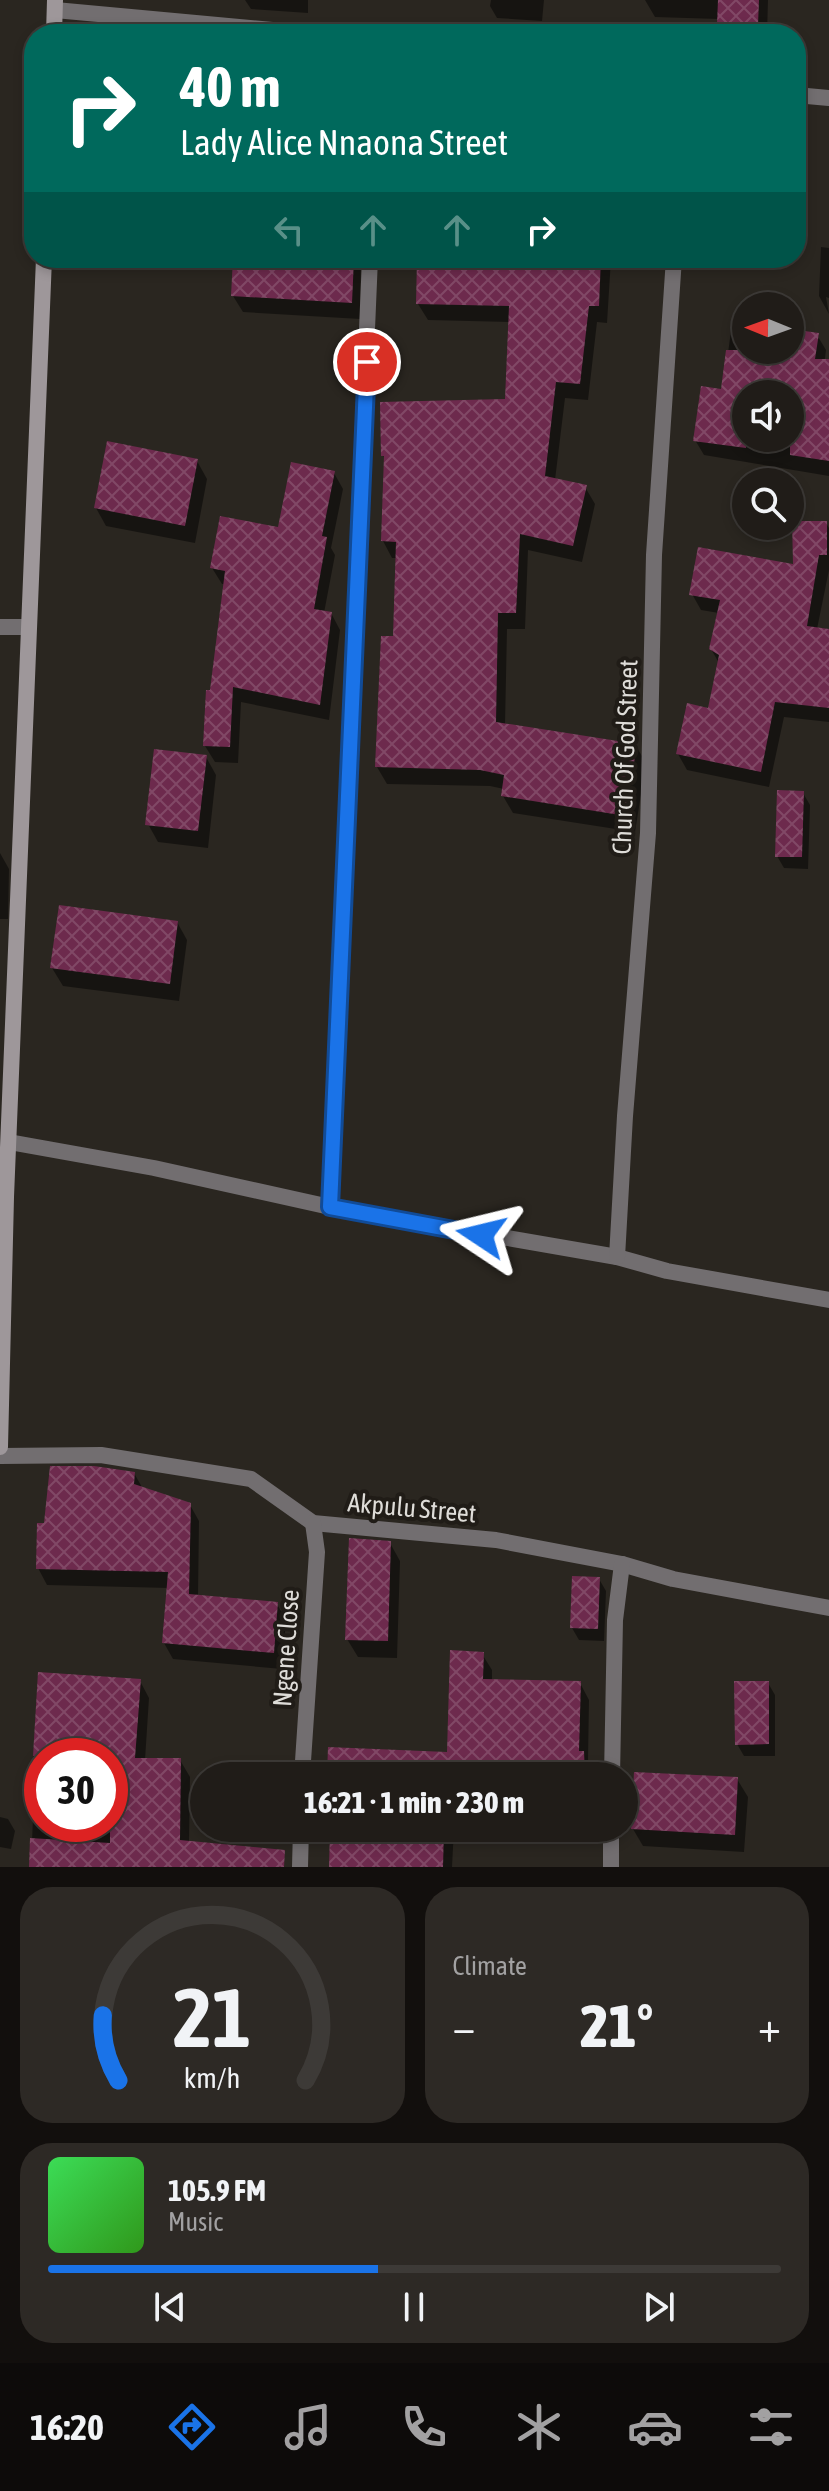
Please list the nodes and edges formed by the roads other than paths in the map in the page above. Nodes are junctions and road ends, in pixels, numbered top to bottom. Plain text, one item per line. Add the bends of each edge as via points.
1 (55, 5) edge
2 (226, 24) edge
3 (806, 96) edge
4 (829, 98) edge
5 (44, 268) edge
6 (370, 268) edge
7 (673, 268) edge
8 (0, 627) edge
9 (27, 627) junction
10 (9, 1142) junction
11 (3, 1197) edge
12 (330, 1207) junction
13 (617, 1257) junction
14 (829, 1300) edge
15 (2, 1357) edge
16 (0, 1447) edge
17 (0, 1456) edge
18 (313, 1523) junction
19 (622, 1564) junction
20 (829, 1608) edge
21 (303, 1762) edge
22 (612, 1762) edge
23 (301, 1842) edge
24 (611, 1842) edge
25 (300, 1867) edge
26 (611, 1867) edge

1 - 2 street
3 - 4 street
5 - 9 main road
6 - 12 street
7 - 13 street, Church Of God Street via 654,555 648,833
8 - 9 street
9 - 10 main road
10 - 11 main road
10 - 12 street
11 - 15 main road
12 - 13 street
13 - 14 street
15 - 16 main road
17 - 18 street, Akpulu Street via 101,1455 251,1479
18 - 19 street, Akpulu Street via 496,1540
18 - 21 street, Ngene Close via 317,1552
19 - 20 street, Akpulu Street via 673,1579
19 - 22 street via 615,1620
23 - 25 street
24 - 26 street

